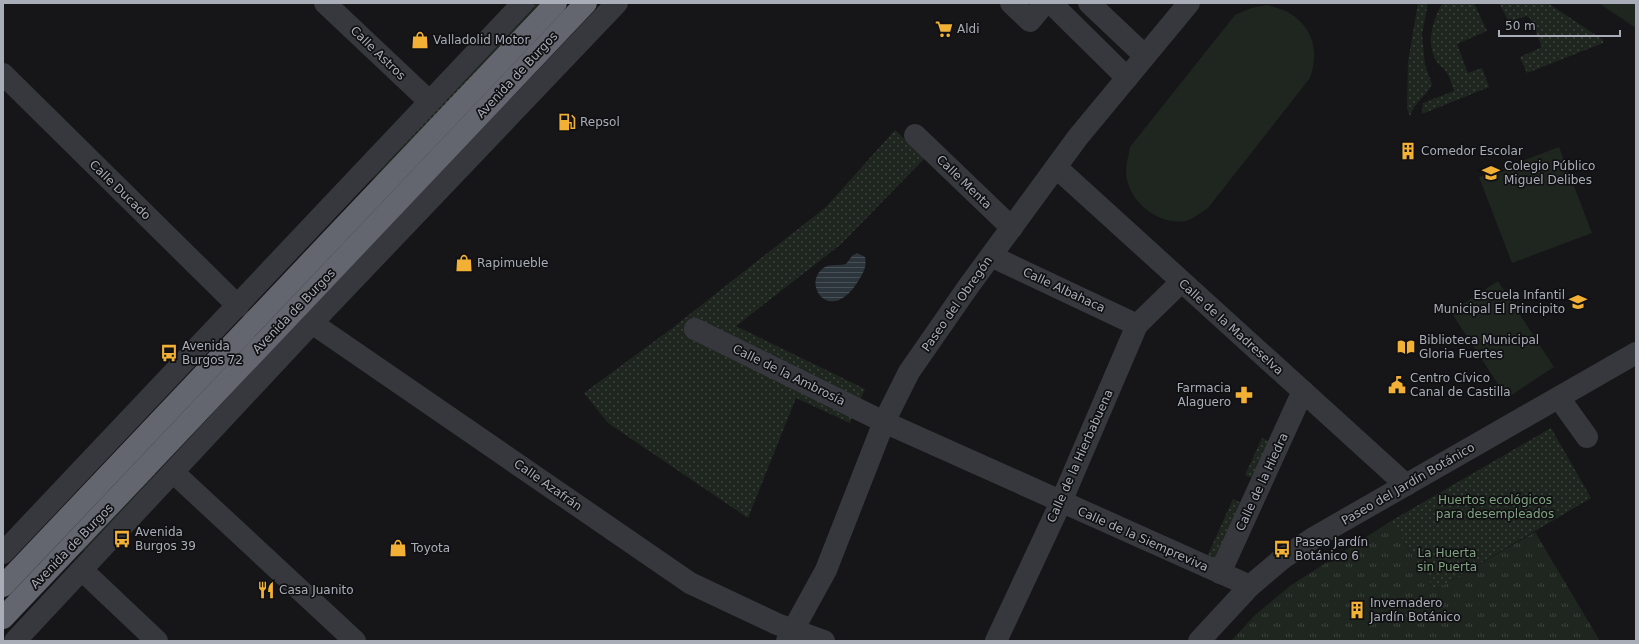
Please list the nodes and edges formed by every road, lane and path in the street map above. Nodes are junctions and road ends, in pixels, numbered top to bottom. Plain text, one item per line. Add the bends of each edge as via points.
1 (325, 3) edge
2 (523, 3) edge
3 (556, 3) edge
4 (586, 3) edge
5 (617, 3) edge
6 (1011, 3) edge
7 (1045, 3) edge
8 (1051, 3) edge
9 (1089, 3) edge
10 (1189, 3) edge
11 (1145, 56) junction
12 (4, 77) edge
13 (1127, 78) junction
14 (430, 102) junction
15 (507, 118) junction
16 (915, 135) dead end
17 (442, 155) junction
18 (1057, 168) junction
19 (358, 213) junction
20 (1012, 228) junction
21 (991, 256) junction
22 (284, 257) junction
23 (1181, 282) junction
24 (238, 306) junction
25 (312, 323) junction
26 (1137, 324) junction
27 (695, 329) dead end
28 (1636, 353) edge
29 (1304, 391) junction
30 (1559, 398) junction
31 (206, 404) junction
32 (884, 422) junction
33 (127, 425) junction
34 (1588, 437) dead end
35 (167, 479) junction
36 (1406, 485) junction
37 (1061, 502) junction
38 (41, 546) junction
39 (99, 551) junction
40 (3, 553) edge
41 (58, 561) junction
42 (82, 570) junction
43 (1220, 573) junction
44 (3, 585) edge
45 (1250, 586) junction
46 (10, 611) edge
47 (791, 636) edge
48 (4, 641) edge
49 (15, 641) edge
50 (157, 641) edge
51 (355, 641) edge
52 (824, 641) edge
53 (996, 641) edge
54 (1199, 641) edge

1 - 14 street, Calle Astros
2 - 14 street
3 - 19 highway, Avenida de Burgos
4 - 17 highway, Avenida de Burgos
5 - 15 street, Avenida de Burgos
6 - 7 street via 1030,21
8 - 13 street
9 - 11 street
10 - 11 street, Paseo del Obregón
11 - 13 street, Paseo del Obregón
12 - 24 street, Calle Ducado
13 - 18 street, Paseo del Obregón via 1078,137
14 - 22 street
15 - 17 street
15 - 25 street, Avenida de Burgos
16 - 20 street, Calle Menta
17 - 31 highway, Avenida de Burgos
18 - 20 street, Paseo del Obregón
18 - 23 street, Calle de la Madreselva
19 - 22 street
19 - 38 highway, Avenida de Burgos
20 - 21 street, Paseo del Obregón
21 - 26 street, Calle Albahaca
21 - 32 street, Paseo del Obregón via 909,372
22 - 24 street
23 - 26 street, Calle de la Hierbabuena
23 - 29 street, Calle de la Madreselva
24 - 33 street
25 - 35 street, Avenida de Burgos
25 - 47 street, Calle Azafrán via 690,583 777,624
26 - 37 street, Calle de la Hierbabuena
27 - 32 street, Calle de la Ambrosía
28 - 30 street, Paseo del Jardín Botánico
29 - 36 street, Calle de la Madreselva
29 - 43 street, Calle de la Hiedra
30 - 34 street
30 - 36 street, Paseo del Jardín Botánico
31 - 35 street
31 - 41 highway, Avenida de Burgos
32 - 37 street, Calle de la Siempreviva
32 - 47 street, Paseo del Obregón via 826,570
33 - 38 street via 112,451 38,533
33 - 40 street
35 - 39 street, Avenida de Burgos
35 - 51 street
36 - 45 street, Paseo del Jardín Botánico via 1315,537 1283,558
37 - 43 street, Calle de la Siempreviva
37 - 53 street, Calle de la Hierbabuena
38 - 41 street
38 - 44 highway, Avenida de Burgos
39 - 41 street via 72,563
39 - 42 street, Avenida de Burgos
41 - 46 highway, Avenida de Burgos
42 - 49 street, Avenida de Burgos
42 - 50 street
43 - 45 street, Calle de la Siempreviva
44 - 46 street
45 - 54 street, Paseo del Jardín Botánico
46 - 48 street via 14,630
47 - 52 street, Calle Azafrán

